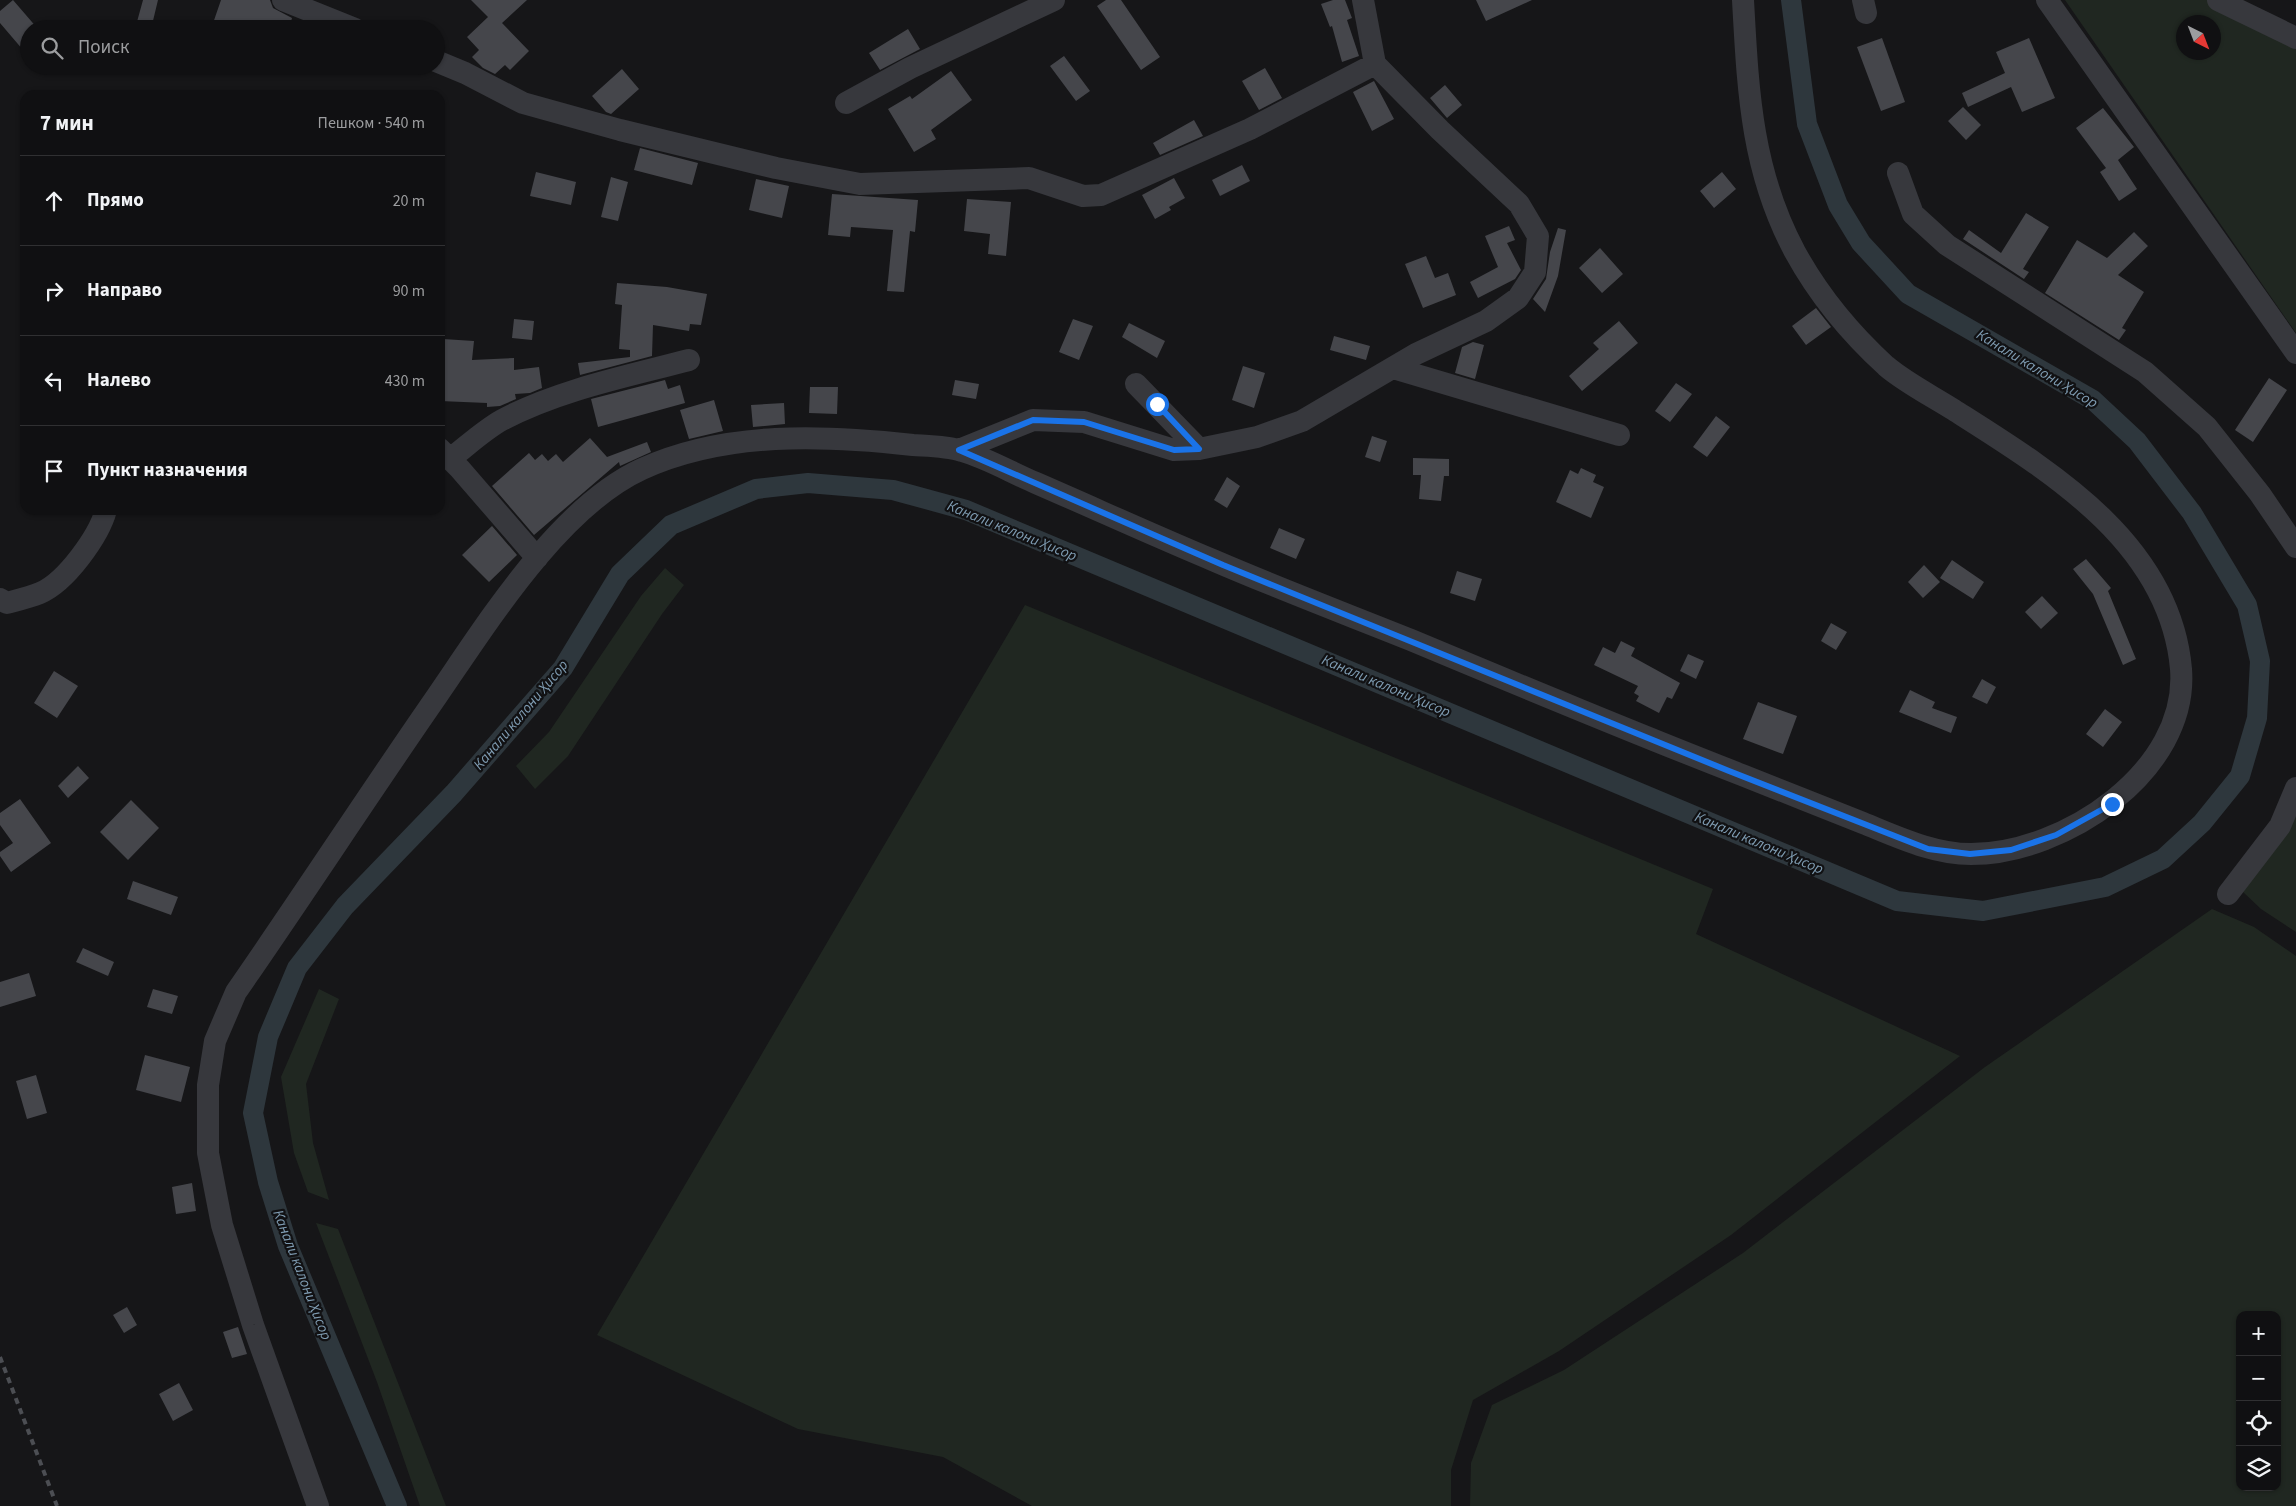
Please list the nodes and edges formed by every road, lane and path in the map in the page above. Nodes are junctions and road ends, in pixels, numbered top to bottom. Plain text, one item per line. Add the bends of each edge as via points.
1 (1054, 0) edge
2 (1362, 0) edge
3 (1743, 0) edge
4 (2048, 0) edge
5 (2218, 0) edge
6 (295, 2) edge
7 (334, 20) edge
8 (2296, 38) edge
9 (1376, 64) junction
10 (445, 65) edge
11 (846, 103) dead end
12 (1898, 173) dead end
13 (2296, 353) edge
14 (689, 360) dead end
15 (1393, 368) junction
16 (1136, 384) dead end
17 (1619, 435) dead end
18 (1199, 449) junction
19 (959, 450) junction
20 (445, 454) edge
21 (105, 515) edge
22 (2296, 547) edge
23 (537, 558) junction
24 (0, 599) edge
25 (2296, 788) edge
26 (2228, 894) dead end
27 (318, 1506) edge

1 - 11 street via 910,68
2 - 9 street
3 - 19 street via 1751,122 1770,193 1796,253 1828,301 1892,371 2054,475 2090,505 2138,558 2171,617 2182,675 2175,722 2147,768 2112,804 2056,835 2011,850 1970,854 1928,849 1223,565
4 - 13 street
5 - 8 street
6 - 7 street
9 - 10 street via 1250,130 1101,195 1083,196 1029,178 860,184 776,168 523,103
9 - 15 street via 1519,204 1538,236 1534,272 1518,298 1486,321
12 - 22 street via 1913,214 1947,245 2146,372 2207,427 2260,494
14 - 20 street via 589,386 536,405 502,420
15 - 17 street
15 - 18 street via 1302,420 1258,437
16 - 18 street
18 - 19 street via 1174,450 1084,422 1033,420
19 - 23 street via 875,440 782,439 726,444 676,456 639,470 610,487 555,536
20 - 23 street
21 - 24 street via 75,565 42,592 7,603
23 - 27 street via 491,617 236,992 215,1041 208,1085 208,1153 222,1224 253,1325
25 - 26 street via 2280,826

